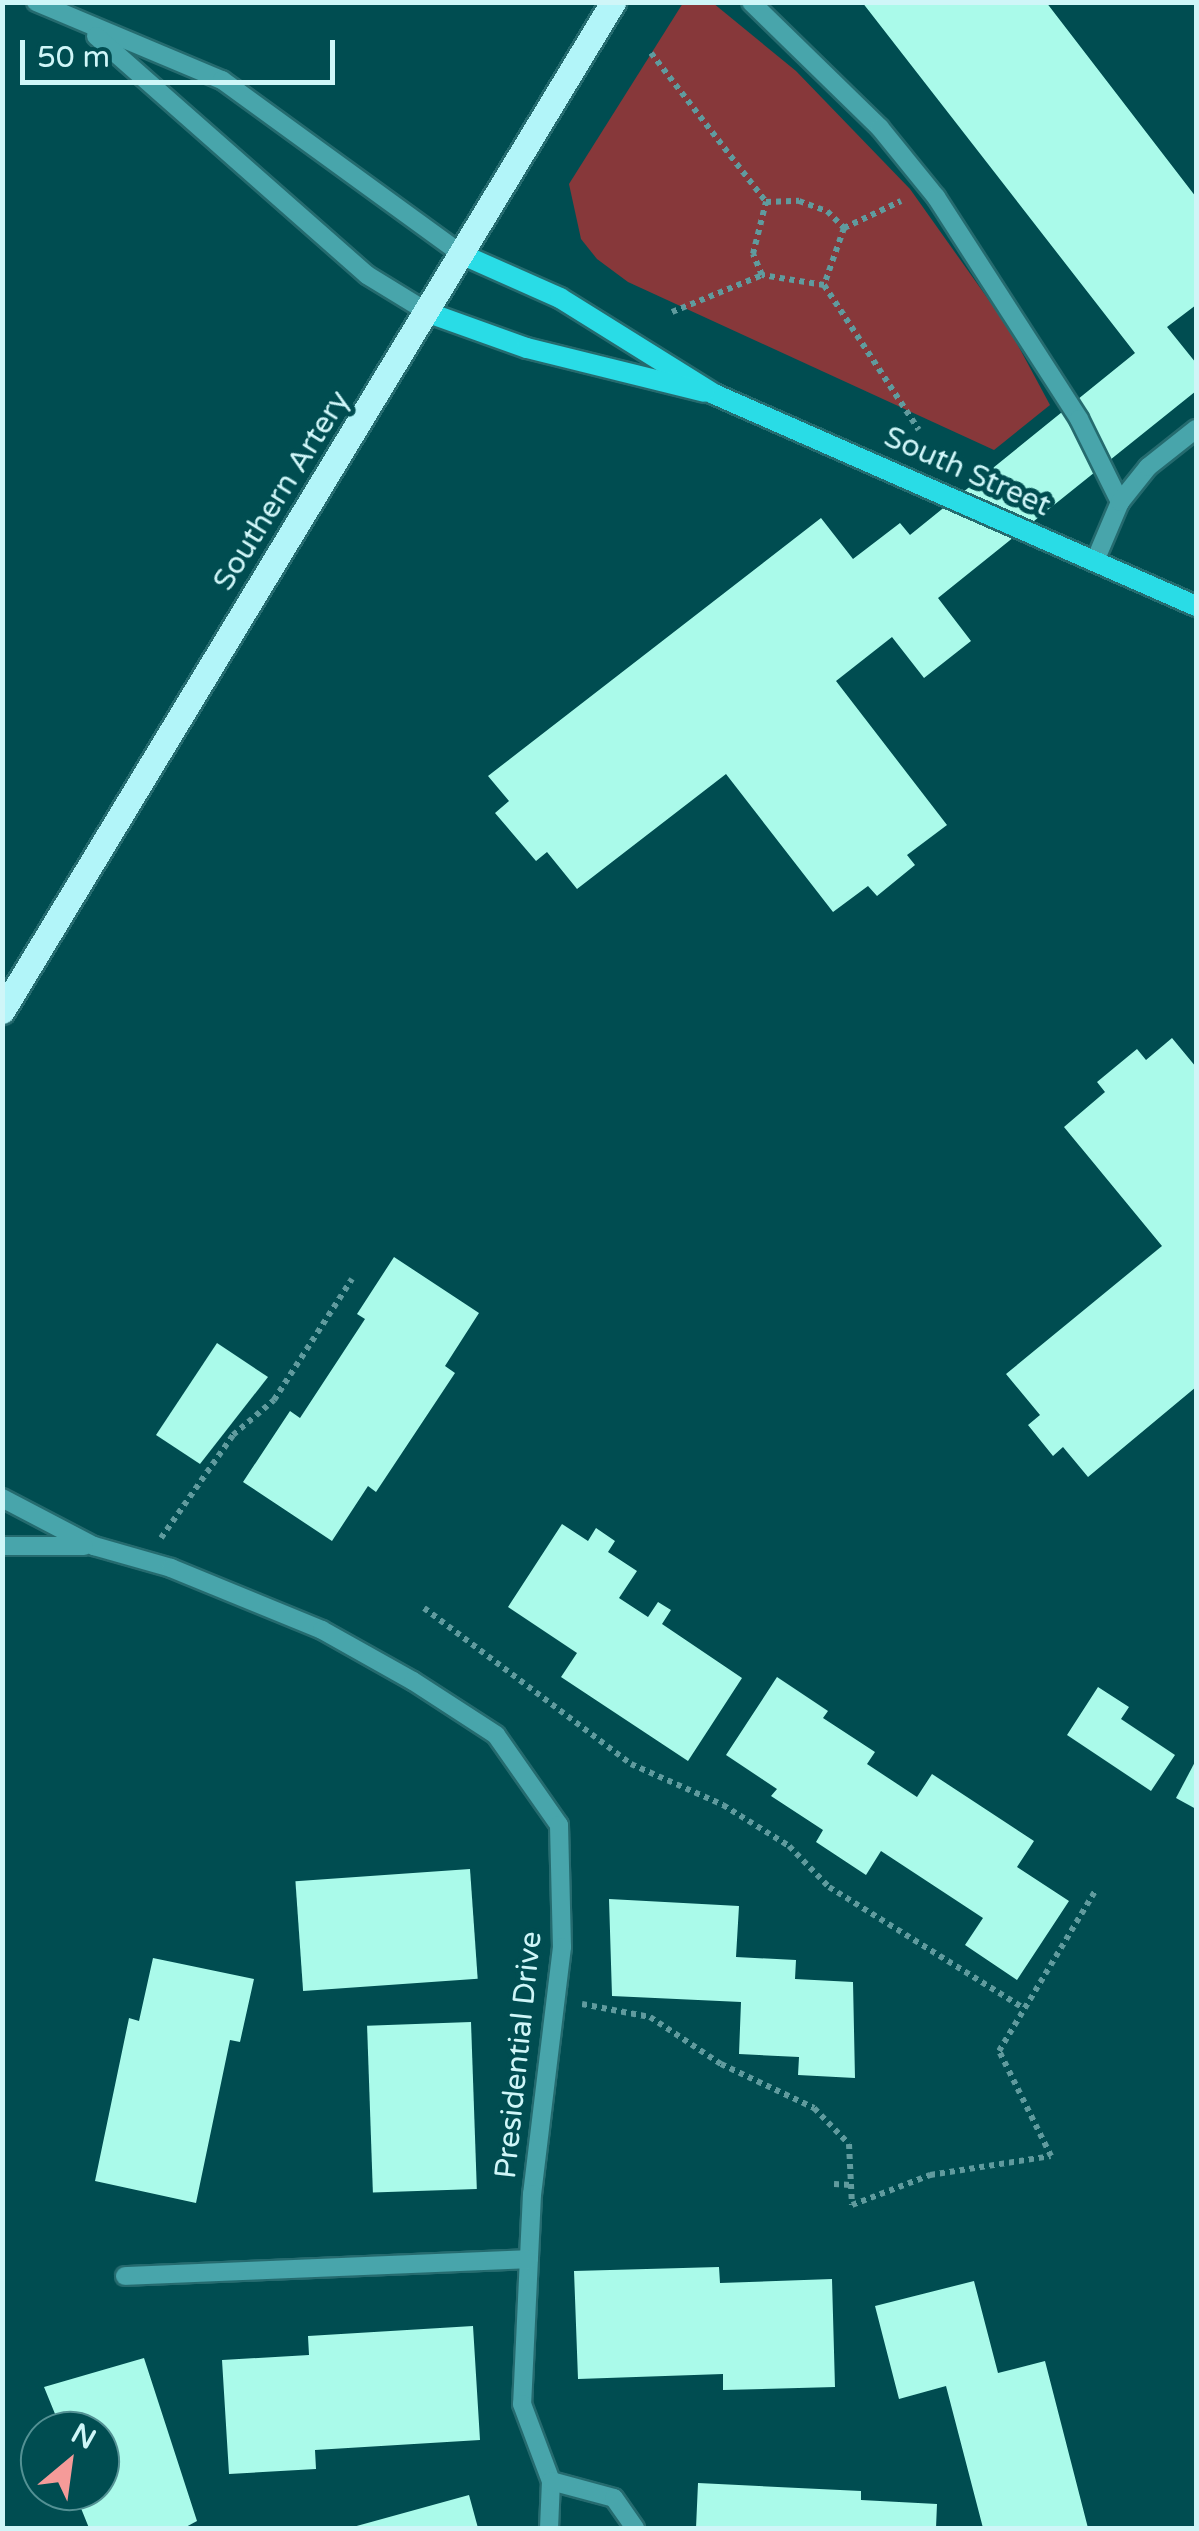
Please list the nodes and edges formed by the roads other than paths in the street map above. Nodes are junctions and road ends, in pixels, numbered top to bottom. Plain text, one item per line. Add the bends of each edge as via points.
1 (36, 2) edge
2 (613, 2) edge
3 (751, 2) edge
4 (84, 26) junction
5 (463, 255) junction
6 (429, 312) junction
7 (714, 394) junction
8 (1196, 429) edge
9 (1120, 502) junction
10 (1096, 562) junction
11 (1196, 606) edge
12 (2, 1011) edge
13 (2, 1498) edge
14 (2, 1546) edge
15 (94, 1546) junction
16 (529, 2259) junction
17 (125, 2276) dead end
18 (551, 2482) junction
19 (548, 2528) edge
20 (635, 2528) edge

1 - 4 lane
2 - 5 main road, Southern Artery
3 - 9 lane via 880,128 929,188 1061,389
4 - 5 lane via 222,80
4 - 6 lane via 367,275
5 - 6 main road, Southern Artery
5 - 7 street, South Street via 560,298
6 - 7 street, South Street via 626,376
6 - 12 main road, Southern Artery
7 - 10 street, South Street
8 - 9 lane via 1148,468
9 - 10 lane
10 - 11 street, South Street
13 - 15 lane, Presidential Drive
14 - 15 lane, Presidential Drive
15 - 16 lane, Presidential Drive via 322,1630 496,1735 558,1825 556,1999
16 - 17 lane
16 - 18 lane, Presidential Drive via 522,2404
18 - 19 lane, Presidential Drive
18 - 20 lane via 614,2498

